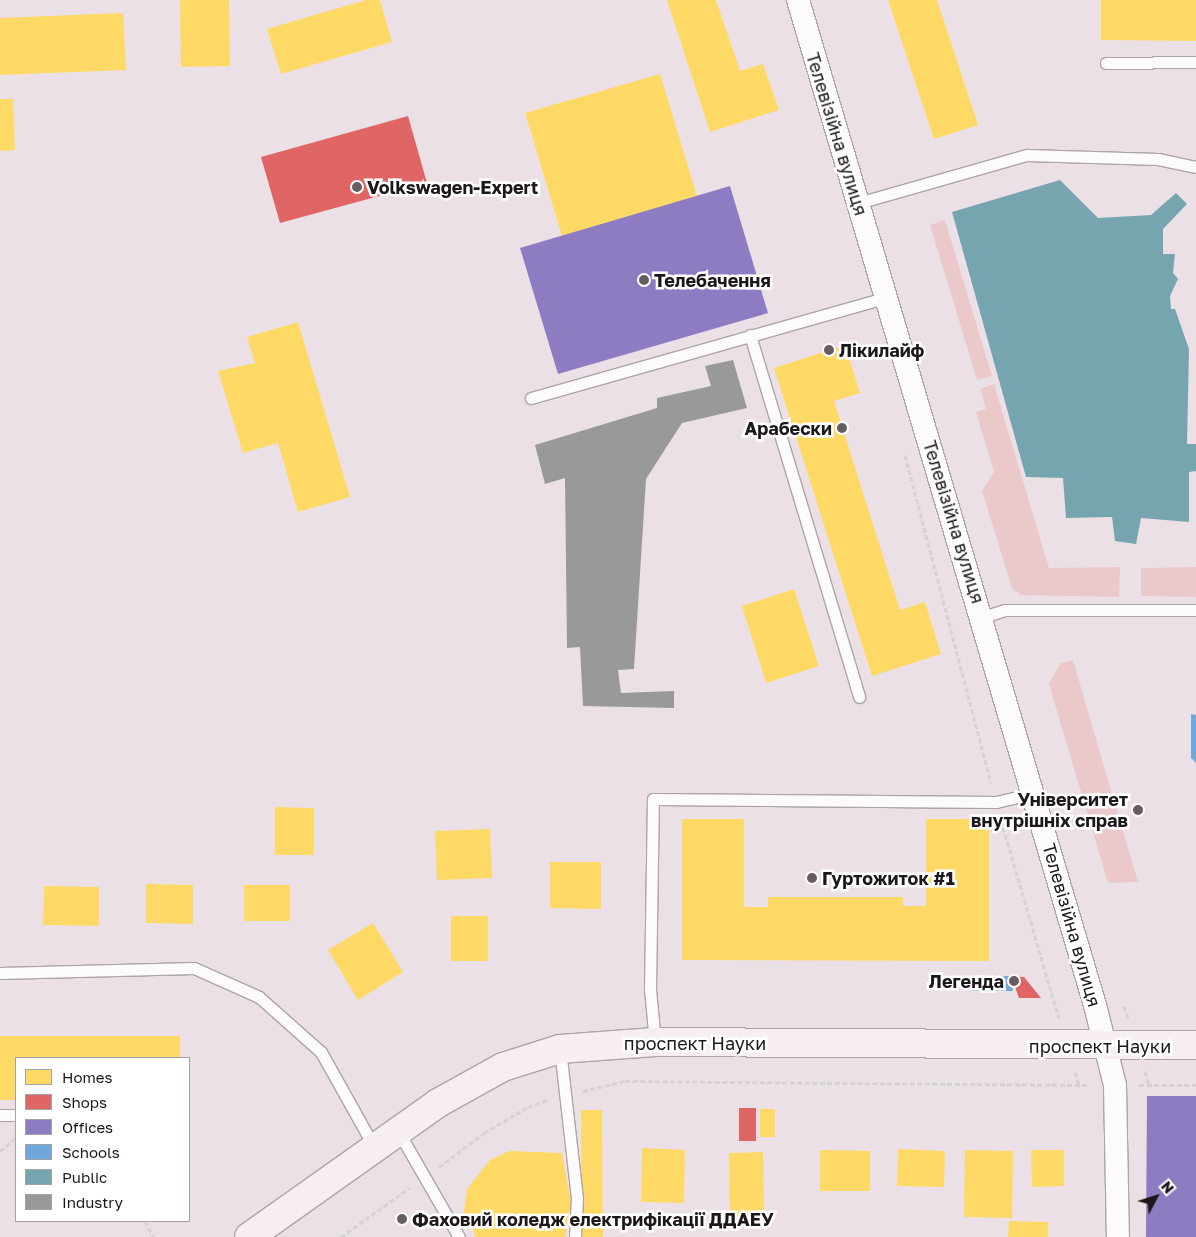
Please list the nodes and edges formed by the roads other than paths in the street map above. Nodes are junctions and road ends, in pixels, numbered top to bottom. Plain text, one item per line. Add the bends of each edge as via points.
1 (798, 0) edge
2 (1196, 62) edge
3 (1106, 63) dead end
4 (1196, 167) edge
5 (858, 204) junction
6 (886, 297) junction
7 (750, 335) junction
8 (531, 398) dead end
9 (1196, 610) edge
10 (983, 617) junction
11 (859, 697) dead end
12 (1034, 793) junction
13 (0, 973) edge
14 (655, 1042) junction
15 (1105, 1045) junction
16 (1196, 1045) edge
17 (560, 1049) junction
18 (0, 1115) edge
19 (15, 1115) edge
20 (398, 1131) junction
21 (374, 1147) junction
22 (249, 1237) edge
23 (459, 1237) edge
24 (575, 1237) edge
25 (1118, 1237) edge

1 - 5 street, Телевізійна вулиця
2 - 3 lane
4 - 5 lane via 1158,159 1027,155
5 - 6 street, Телевізійна вулиця
6 - 7 lane
6 - 10 street, Телевізійна вулиця
7 - 8 lane
7 - 11 lane
9 - 10 lane via 1004,610
10 - 12 street, Телевізійна вулиця
12 - 14 lane via 996,802 653,799 650,972
12 - 15 street, Телевізійна вулиця
13 - 21 lane via 194,968 259,997 321,1052
14 - 15 main road, проспект Науки
14 - 17 main road, проспект Науки
15 - 16 main road, проспект Науки
15 - 25 street, Телевізійна вулиця via 1115,1085
17 - 20 main road, проспект Науки via 483,1076
17 - 24 lane via 578,1198
18 - 19 lane
20 - 21 main road, проспект Науки
20 - 23 lane
21 - 22 main road, проспект Науки

